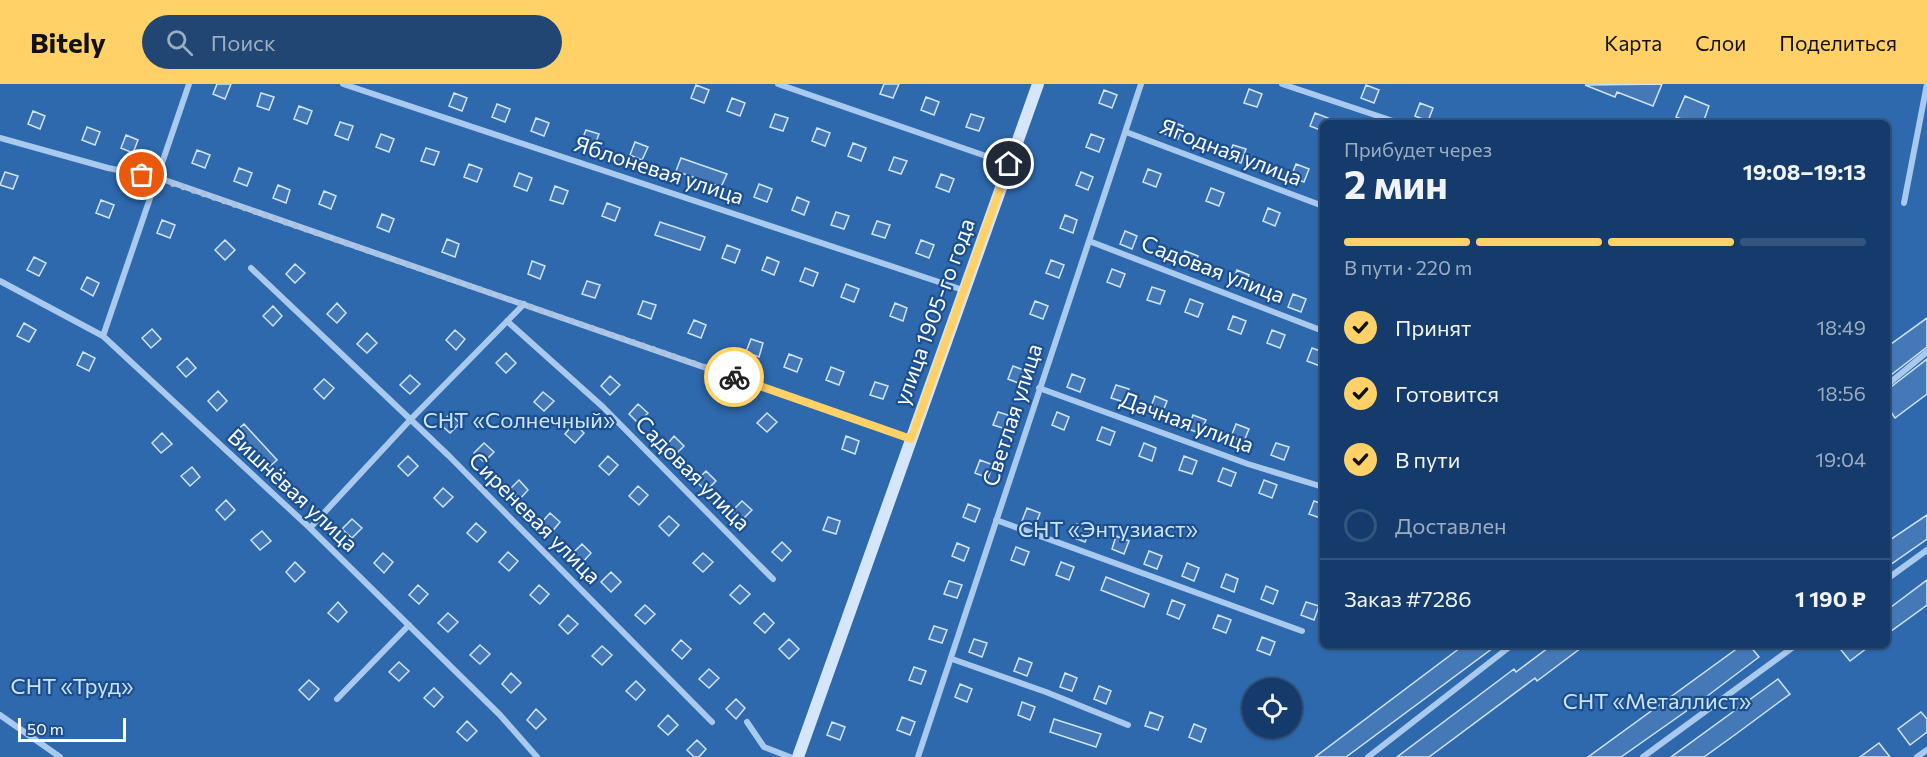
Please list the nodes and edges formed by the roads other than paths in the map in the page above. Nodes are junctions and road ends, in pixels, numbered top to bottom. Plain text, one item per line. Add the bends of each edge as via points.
1 (189, 84) edge
2 (343, 84) edge
3 (778, 84) edge
4 (1038, 84) edge
5 (1141, 84) edge
6 (1282, 84) edge
7 (1927, 84) edge
8 (1390, 120) edge
9 (1126, 132) junction
10 (0, 138) edge
11 (1009, 164) junction
12 (159, 178) junction
13 (1904, 203) dead end
14 (1320, 205) edge
15 (1089, 241) junction
16 (251, 268) dead end
17 (0, 281) edge
18 (963, 290) junction
19 (524, 304) junction
20 (507, 321) junction
21 (1320, 330) edge
22 (103, 336) junction
23 (1927, 352) edge
24 (1890, 383) edge
25 (1039, 388) junction
26 (411, 419) junction
27 (911, 439) junction
28 (1320, 486) edge
29 (996, 520) junction
30 (310, 528) junction
31 (1927, 550) edge
32 (1890, 577) edge
33 (772, 579) dead end
34 (409, 626) junction
35 (1302, 631) dead end
36 (1508, 648) edge
37 (1792, 648) edge
38 (952, 659) junction
39 (337, 699) dead end
40 (0, 715) edge
41 (712, 722) dead end
42 (747, 722) dead end
43 (1128, 725) dead end
44 (1927, 750) edge
45 (60, 757) edge
46 (537, 757) edge
47 (790, 757) edge
48 (798, 757) edge
49 (918, 757) edge
50 (1368, 757) edge
51 (1642, 757) edge
52 (1917, 757) edge

1 - 12 street
2 - 18 street, Яблоневая улица
3 - 11 street
4 - 11 street, улица 1905-го года
5 - 9 street, Светлая улица
6 - 8 street
7 - 13 street
9 - 14 street, Ягодная улица
9 - 15 street, Светлая улица
10 - 12 street
11 - 18 street, улица 1905-го года
12 - 19 street
12 - 22 street
15 - 21 street, Садовая улица
15 - 25 street, Светлая улица
16 - 26 street, Сиреневая улица
17 - 22 street, Вишнёвая улица
18 - 27 street, улица 1905-го года
19 - 20 street
19 - 27 street
20 - 26 street
20 - 33 street, Садовая улица via 603,407
22 - 30 street, Вишнёвая улица
23 - 24 street
25 - 28 street, Дачная улица
25 - 29 street, Светлая улица
26 - 30 street
26 - 41 street, Сиреневая улица
27 - 48 street, улица 1905-го года
29 - 35 street
29 - 38 street, Светлая улица
30 - 34 street, Вишнёвая улица
31 - 32 street
34 - 39 street
34 - 46 street, Вишнёвая улица
36 - 50 street
37 - 51 street
38 - 43 street
38 - 49 street, Светлая улица
40 - 45 street
42 - 47 street via 764,747
44 - 52 street

